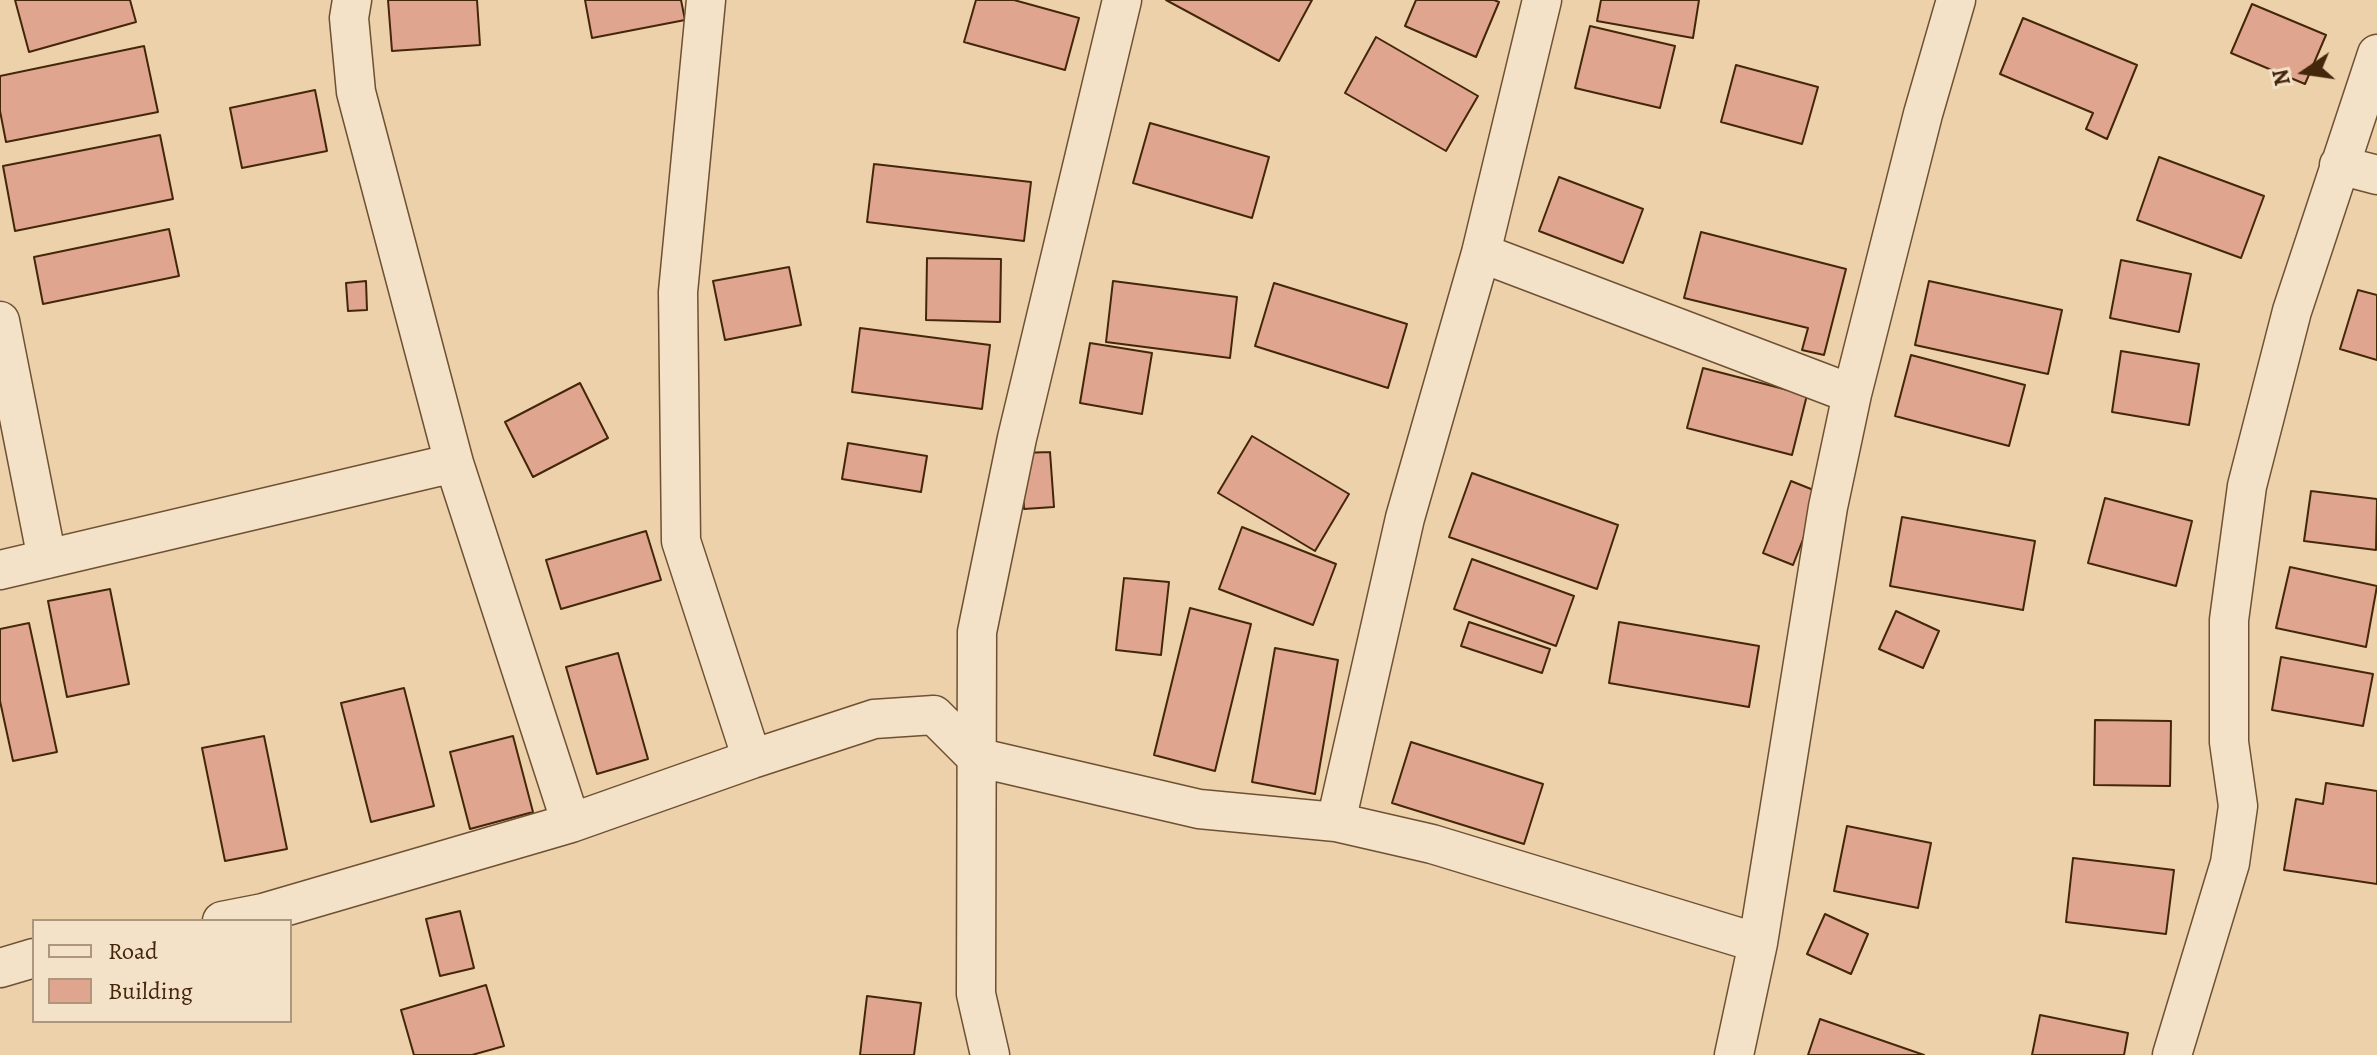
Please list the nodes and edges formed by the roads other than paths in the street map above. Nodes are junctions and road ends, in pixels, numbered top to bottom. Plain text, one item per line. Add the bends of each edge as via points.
1 (352, 0) edge
2 (706, 0) edge
3 (1122, 0) edge
4 (1542, 0) edge
5 (1956, 0) edge
6 (2377, 54) edge
7 (2339, 165) junction
8 (2377, 175) edge
9 (1481, 253) junction
10 (0, 321) edge
11 (1852, 394) junction
12 (454, 463) junction
13 (47, 559) junction
14 (0, 570) edge
15 (976, 757) junction
16 (752, 759) junction
17 (1336, 822) junction
18 (571, 823) junction
19 (232, 919) edge
20 (1758, 943) junction
21 (32, 959) edge
22 (0, 968) edge
23 (990, 1055) edge
24 (1734, 1055) edge
25 (2172, 1055) edge

1 - 12 street via 356,92
2 - 16 street via 678,292 681,541
3 - 15 street via 1017,438 977,632
4 - 9 street
5 - 11 street
6 - 7 street
7 - 8 street
7 - 25 street via 2292,311 2247,486 2229,620 2229,742 2238,806 2230,863
9 - 11 street
9 - 17 street via 1405,518
10 - 13 street
11 - 20 street via 1828,507
12 - 13 street
12 - 18 street
13 - 14 street
15 - 16 street via 934,715 874,719
15 - 17 street via 1199,809
15 - 23 street via 976,994
16 - 18 street
17 - 20 street via 1432,844
18 - 19 street
20 - 24 street
21 - 22 street

